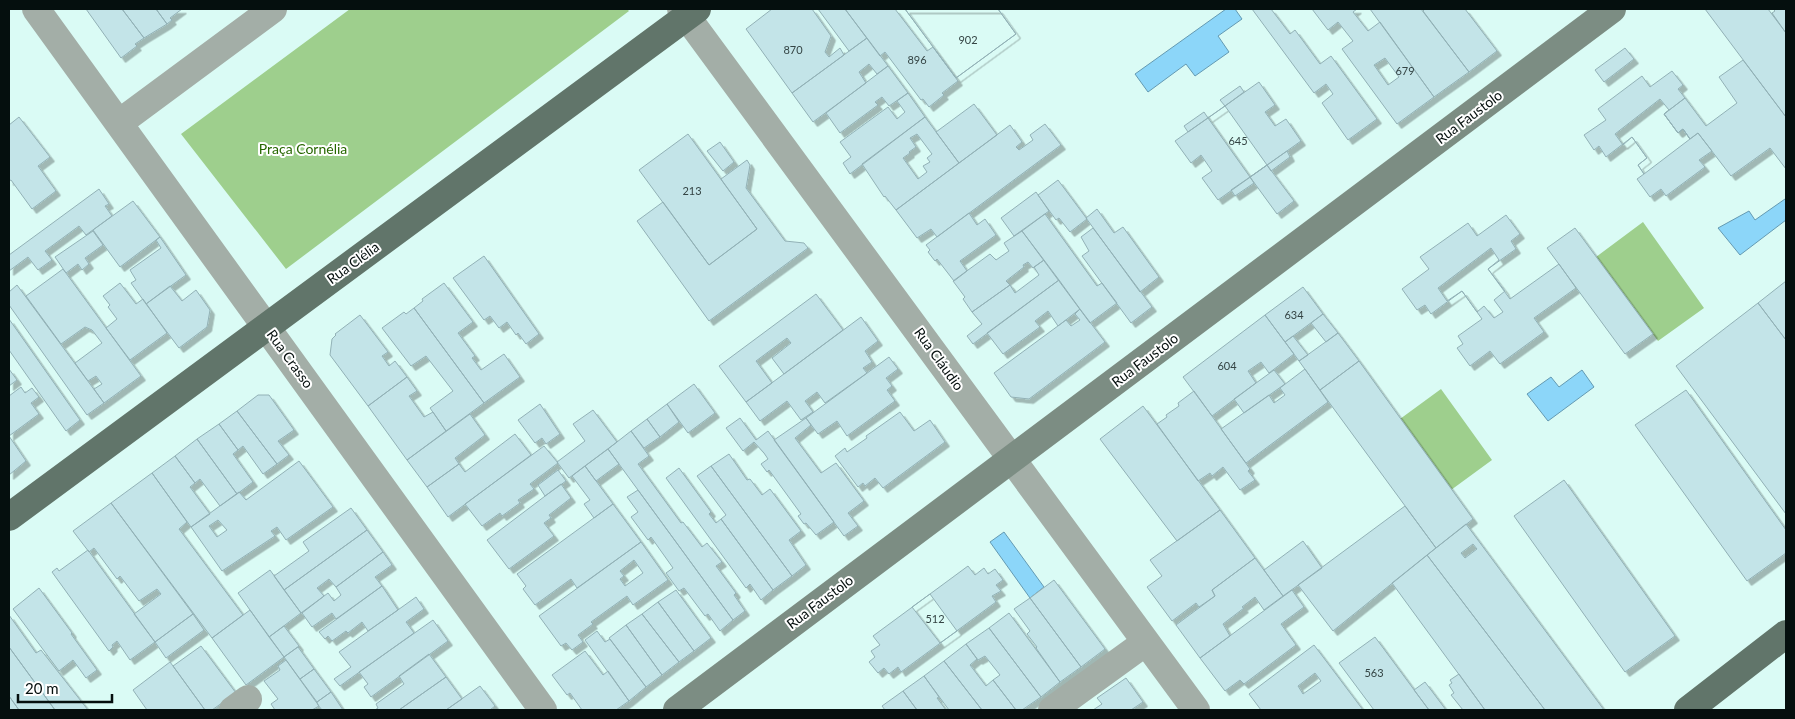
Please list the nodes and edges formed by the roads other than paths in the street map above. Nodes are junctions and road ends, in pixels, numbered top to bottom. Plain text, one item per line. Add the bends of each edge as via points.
1 (36, 9) edge
2 (273, 9) edge
3 (1612, 9) edge
4 (688, 11) edge
5 (119, 123) junction
6 (266, 326) junction
7 (1012, 459) junction
8 (9, 517) edge
9 (1786, 634) edge
10 (1146, 642) junction
11 (543, 710) edge
12 (677, 710) edge
13 (1052, 710) edge
14 (1196, 710) edge
15 (1688, 710) edge

1 - 5 street, Rua Crasso
2 - 5 street
3 - 7 street, Rua Faustolo
4 - 6 main road, Rua Clélia
4 - 7 street, Rua Cláudio
5 - 6 street, Rua Crasso
6 - 8 main road, Rua Clélia
6 - 11 street, Rua Crasso
7 - 10 street, Rua Cláudio
7 - 12 street, Rua Faustolo
9 - 15 main road
10 - 13 street
10 - 14 street, Rua Cláudio

